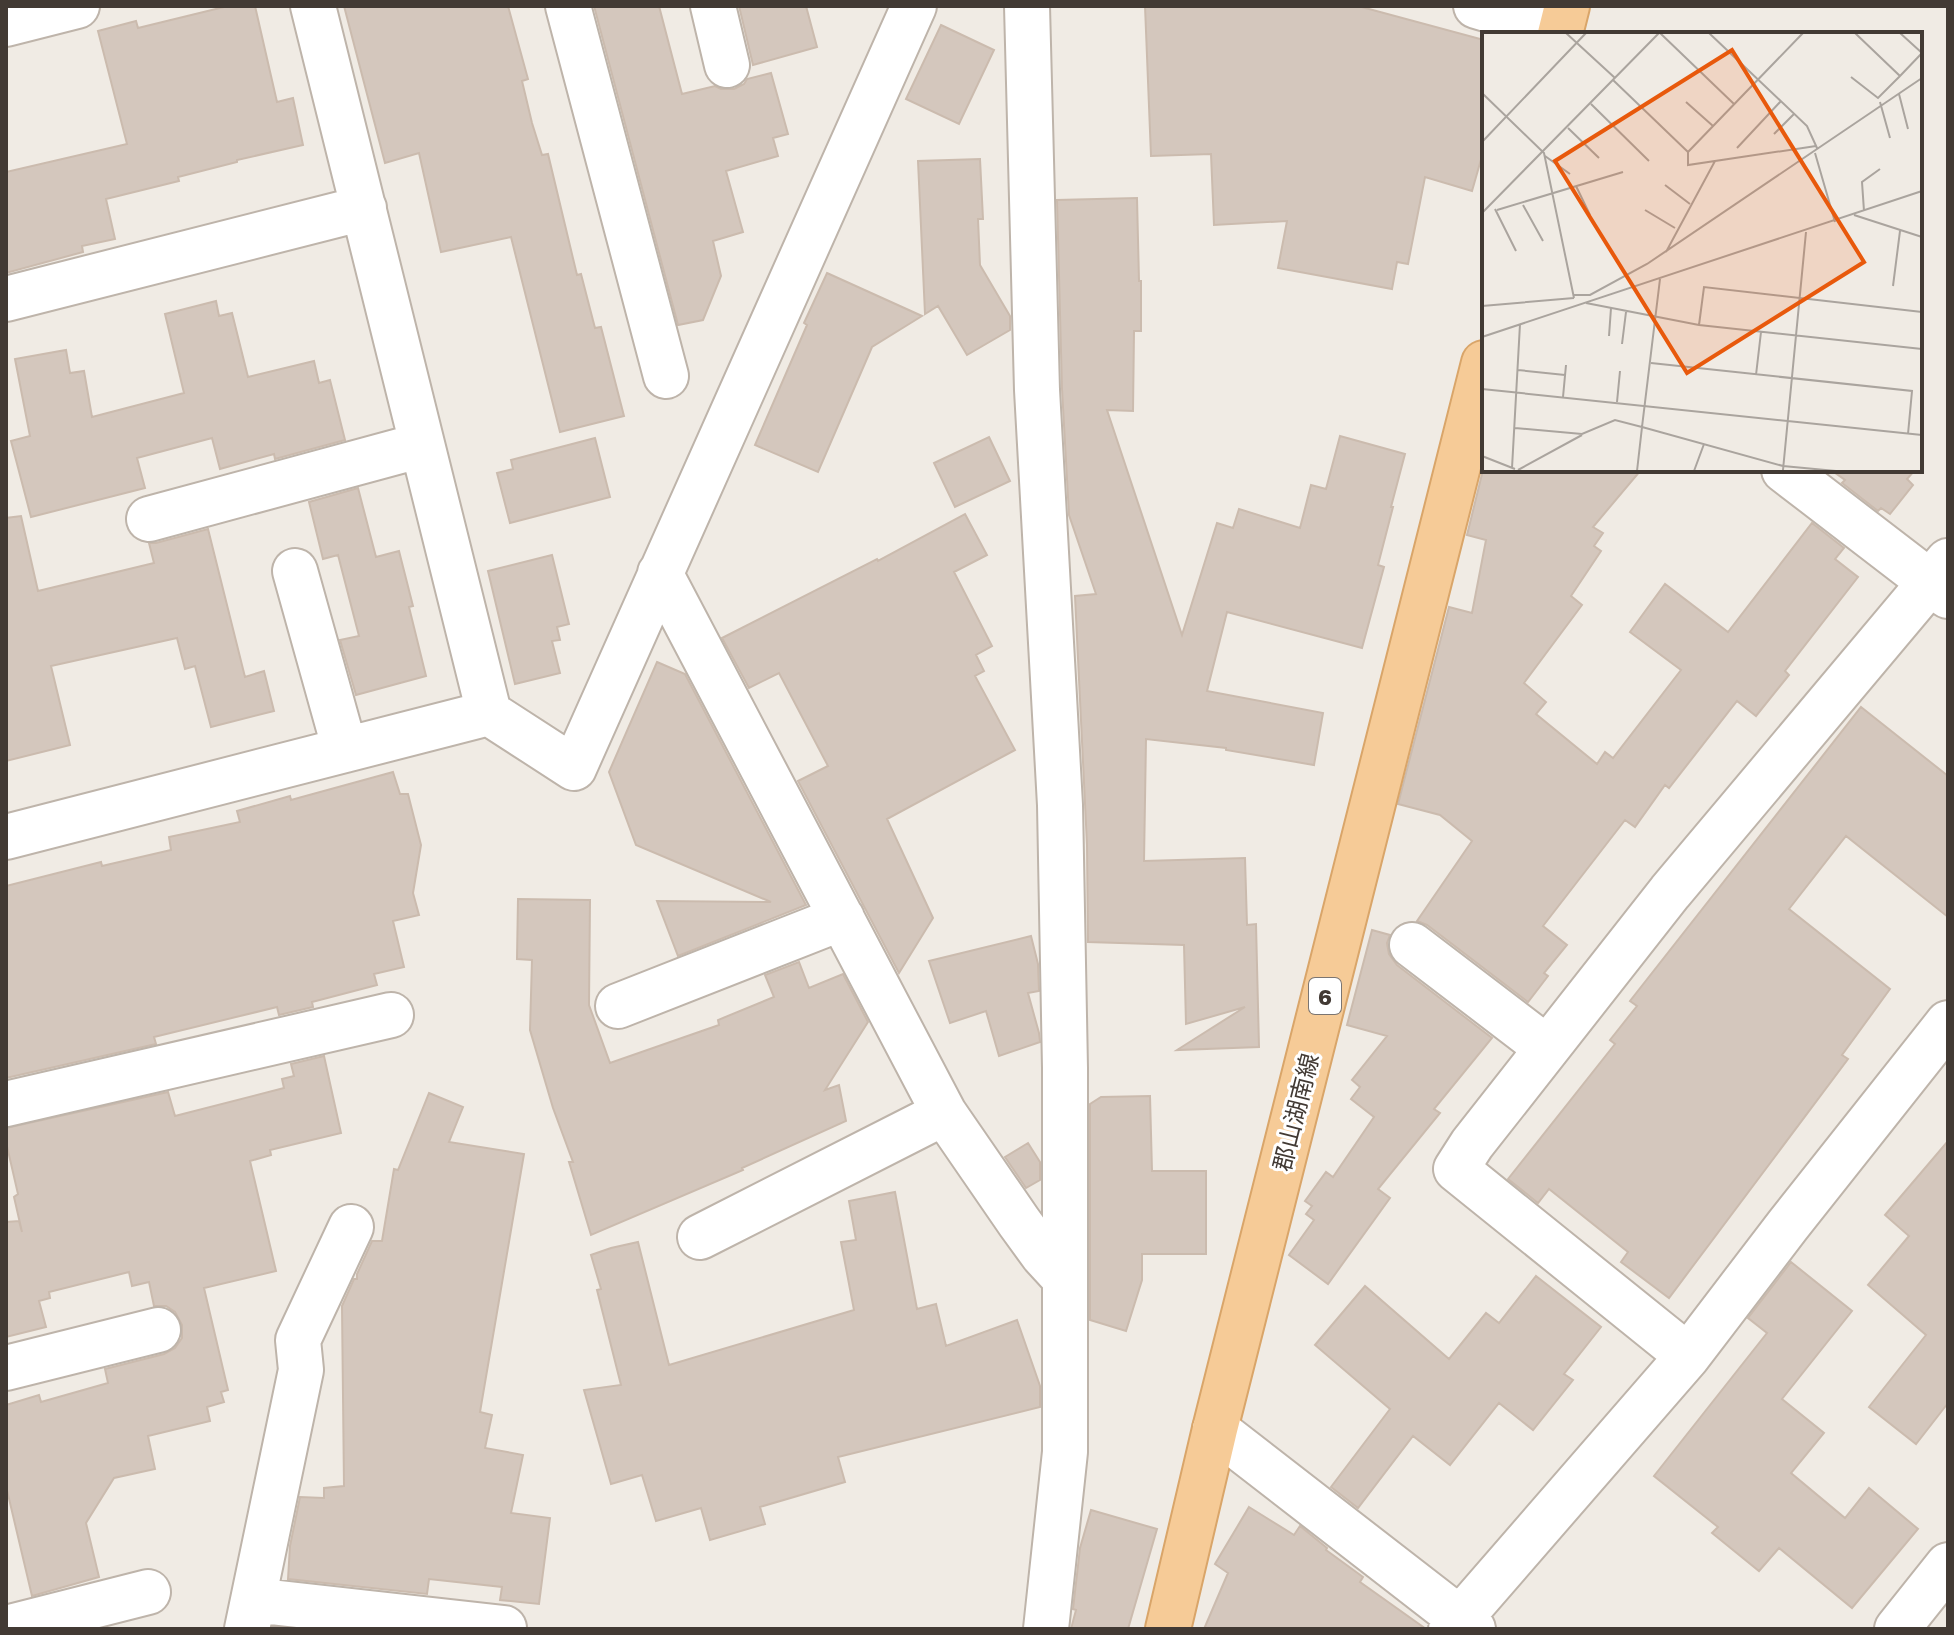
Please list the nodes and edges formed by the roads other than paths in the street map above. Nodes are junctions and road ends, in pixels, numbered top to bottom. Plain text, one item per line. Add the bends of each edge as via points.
1 (77, 6) edge
2 (313, 6) edge
3 (568, 6) edge
4 (713, 6) edge
5 (914, 6) edge
6 (1027, 6) edge
7 (1476, 6) edge
8 (6, 24) edge
9 (1563, 24) edge
10 (727, 65) dead end
11 (364, 208) junction
12 (6, 299) edge
13 (1482, 371) edge
14 (666, 376) dead end
15 (422, 445) junction
16 (1787, 472) edge
17 (149, 519) dead end
18 (295, 571) dead end
19 (660, 573) junction
20 (1942, 580) edge
21 (489, 713) junction
22 (345, 750) junction
23 (6, 837) edge
24 (842, 918) junction
25 (1412, 945) dead end
26 (618, 1006) dead end
27 (391, 1015) dead end
28 (1948, 1023) edge
29 (1547, 1048) junction
30 (6, 1104) edge
31 (944, 1113) junction
32 (351, 1227) dead end
33 (700, 1237) dead end
34 (1065, 1279) junction
35 (158, 1330) dead end
36 (1688, 1356) junction
37 (6, 1368) edge
38 (1215, 1429) junction
39 (1948, 1565) edge
40 (148, 1592) dead end
41 (250, 1615) edge
42 (1461, 1626) edge
43 (6, 1628) edge
44 (504, 1628) edge
45 (1046, 1629) edge
46 (1168, 1629) edge
47 (1897, 1629) edge

1 - 8 street
2 - 11 street
3 - 14 street
4 - 10 street
5 - 19 street
6 - 34 street via 1037,390 1060,805
7 - 9 street
11 - 12 street
11 - 15 street
13 - 38 main road, 郡山湖南線 / 6
15 - 17 street
15 - 21 street
16 - 20 street
18 - 22 street
19 - 21 street via 574,768
19 - 24 street
20 - 29 street via 1670,892
21 - 22 street
22 - 23 street
24 - 26 street
24 - 31 street
25 - 29 street
27 - 30 street
28 - 36 street
29 - 36 street via 1456,1169
31 - 33 street
31 - 34 street
32 - 41 street via 298,1340 301,1370
34 - 45 street via 1065,1452
35 - 37 street
36 - 42 street
38 - 42 street
38 - 46 main road, 郡山湖南線 / 6
39 - 47 street
40 - 43 street
41 - 44 street

